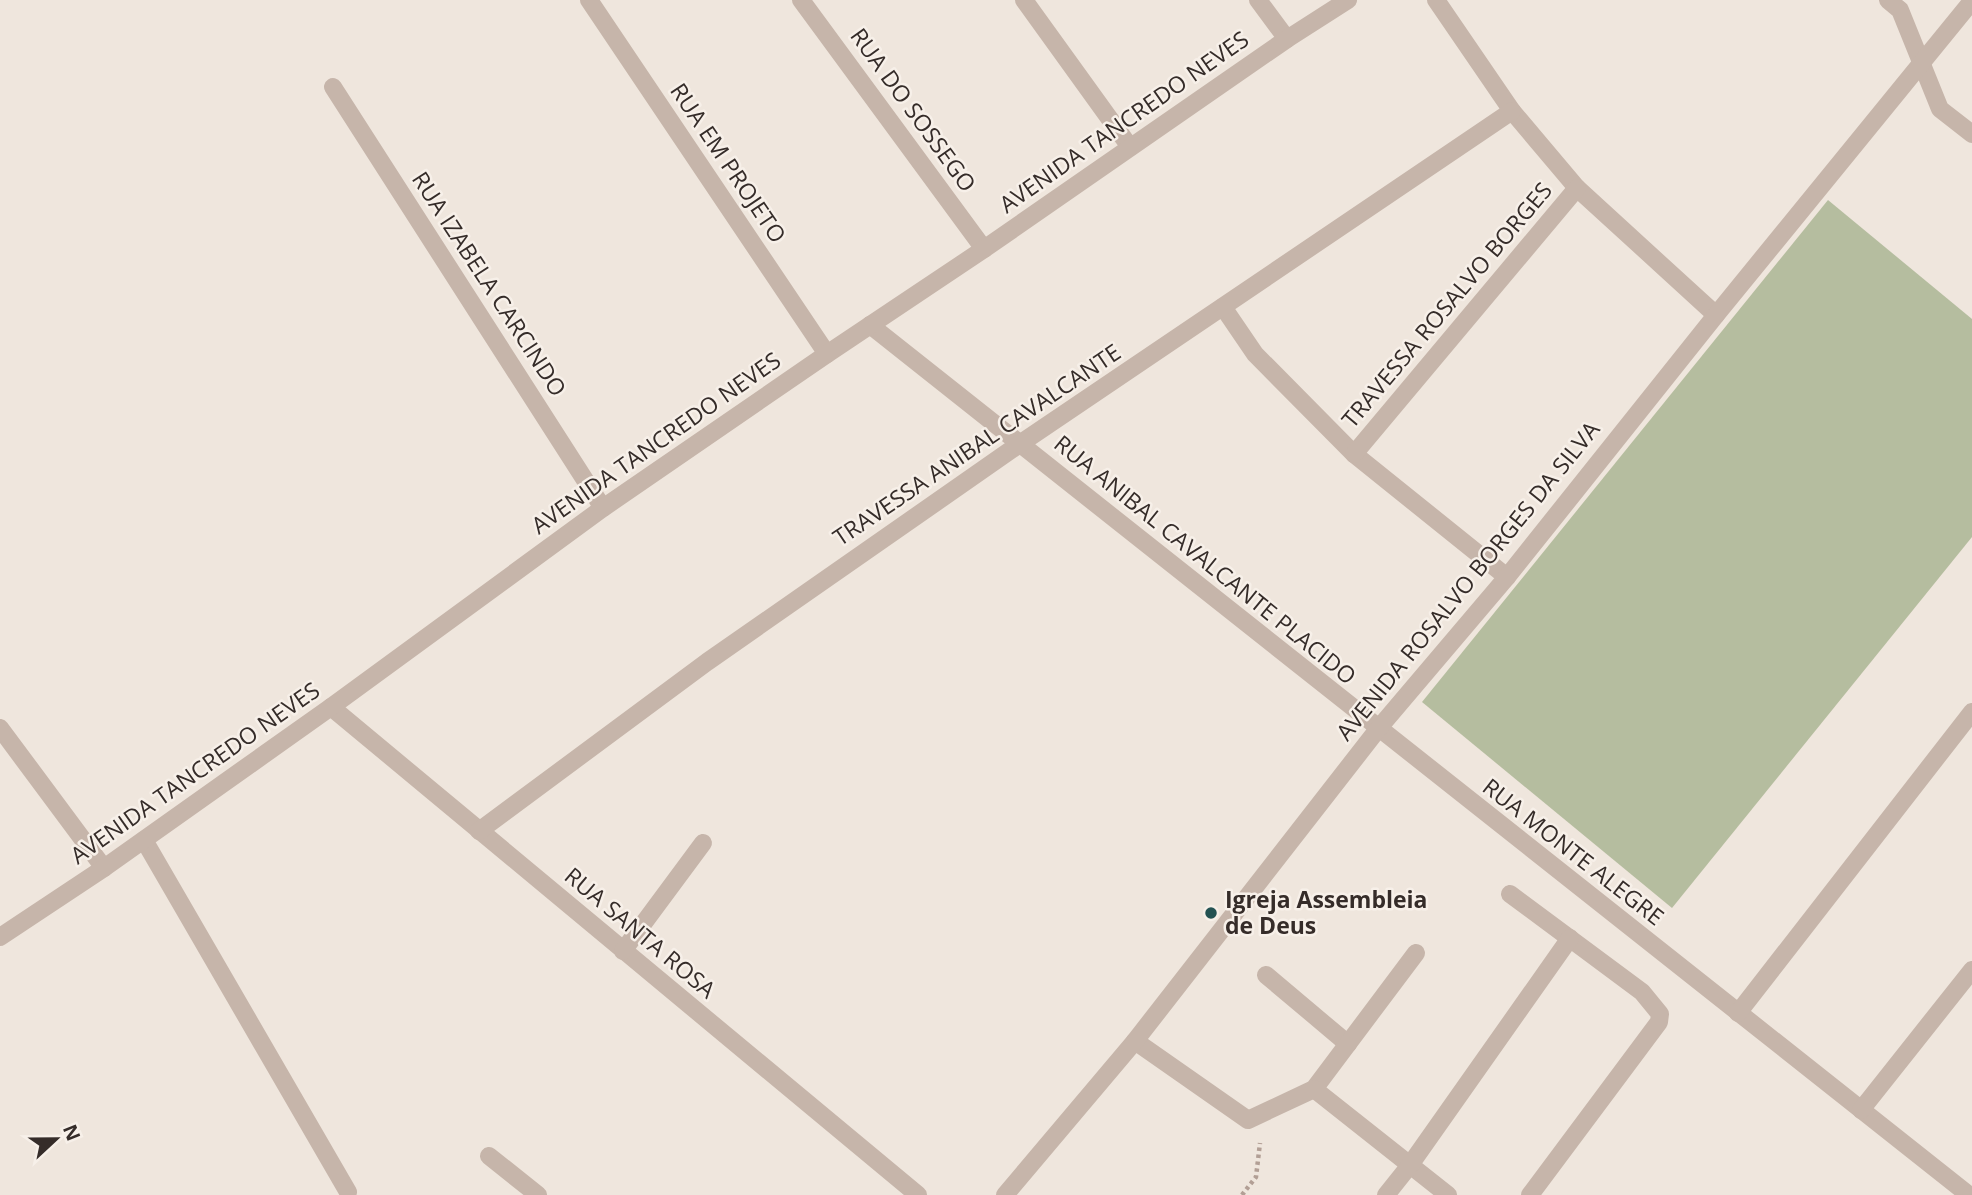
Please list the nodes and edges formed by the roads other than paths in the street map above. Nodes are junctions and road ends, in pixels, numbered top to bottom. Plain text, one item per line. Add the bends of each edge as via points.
1 (589, 0) edge
2 (801, 0) edge
3 (1024, 0) edge
4 (1258, 0) edge
5 (1348, 0) edge
6 (1436, 0) edge
7 (1888, 0) edge
8 (1972, 1) edge
9 (1287, 39) junction
10 (1922, 62) junction
11 (333, 88) dead end
12 (1512, 111) junction
13 (1972, 134) edge
14 (1130, 147) junction
15 (1577, 188) junction
16 (984, 249) junction
17 (1223, 307) junction
18 (1716, 315) junction
19 (870, 325) junction
20 (827, 354) junction
21 (1021, 443) junction
22 (1354, 454) junction
23 (604, 508) junction
24 (1507, 577) junction
25 (331, 707) junction
26 (1972, 712) edge
27 (0, 728) edge
28 (1378, 729) junction
29 (479, 831) junction
30 (144, 840) junction
31 (703, 843) dead end
32 (104, 868) junction
33 (1510, 894) dead end
34 (0, 937) edge
35 (1570, 938) junction
36 (623, 951) junction
37 (1416, 953) dead end
38 (1972, 970) edge
39 (1266, 975) dead end
40 (1738, 1013) junction
41 (1135, 1041) junction
42 (1348, 1044) junction
43 (1314, 1089) junction
44 (1861, 1110) junction
45 (489, 1156) dead end
46 (1410, 1165) junction
47 (348, 1192) dead end
48 (538, 1195) edge
49 (918, 1195) edge
50 (1005, 1195) edge
51 (1386, 1195) edge
52 (1448, 1195) edge
53 (1530, 1195) edge
54 (1969, 1195) edge

1 - 20 street, RUA EM PROJETO
2 - 16 street, RUA DO SOSSEGO
3 - 14 street
4 - 9 street
5 - 9 street, AVENIDA TANCREDO NEVES
6 - 12 street
7 - 10 street via 1900,10
8 - 10 street, AVENIDA ROSALVO BORGES DA SILVA
9 - 14 street, AVENIDA TANCREDO NEVES
10 - 13 street via 1940,109
10 - 18 street, AVENIDA ROSALVO BORGES DA SILVA
11 - 23 street, RUA IZABELA CARCINDO
12 - 15 street
12 - 17 street, TRAVESSA ANIBAL CAVALCANTE
14 - 16 street, AVENIDA TANCREDO NEVES
15 - 18 street
15 - 22 street, TRAVESSA ROSALVO BORGES
16 - 19 street, AVENIDA TANCREDO NEVES
17 - 21 street, TRAVESSA ANIBAL CAVALCANTE
17 - 22 street via 1255,354
18 - 24 street, AVENIDA ROSALVO BORGES DA SILVA
19 - 20 street, AVENIDA TANCREDO NEVES
19 - 21 street, RUA ANIBAL CAVALCANTE PLACIDO
20 - 23 street, AVENIDA TANCREDO NEVES
21 - 28 street, RUA ANIBAL CAVALCANTE PLACIDO
21 - 29 street, TRAVESSA ANIBAL CAVALCANTE via 707,662
22 - 24 street
23 - 25 street, AVENIDA TANCREDO NEVES
24 - 28 street, AVENIDA ROSALVO BORGES DA SILVA
25 - 29 street, RUA SANTA ROSA
25 - 30 street, AVENIDA TANCREDO NEVES
26 - 40 street
27 - 32 street
28 - 40 street, RUA MONTE ALEGRE
28 - 41 street, AVENIDA ROSALVO BORGES DA SILVA
29 - 36 street, RUA SANTA ROSA
30 - 32 street, AVENIDA TANCREDO NEVES
30 - 47 street
31 - 36 street
32 - 34 street, AVENIDA TANCREDO NEVES
33 - 35 street
35 - 46 street
35 - 53 street via 1642,992 1660,1014 1659,1022
36 - 49 street, RUA SANTA ROSA
37 - 42 street
38 - 44 street
39 - 42 street
40 - 44 street, RUA MONTE ALEGRE
41 - 43 street via 1248,1120
41 - 50 street, AVENIDA ROSALVO BORGES DA SILVA
42 - 43 street
43 - 46 street
44 - 54 street, RUA MONTE ALEGRE
45 - 48 street
46 - 51 street
46 - 52 street

